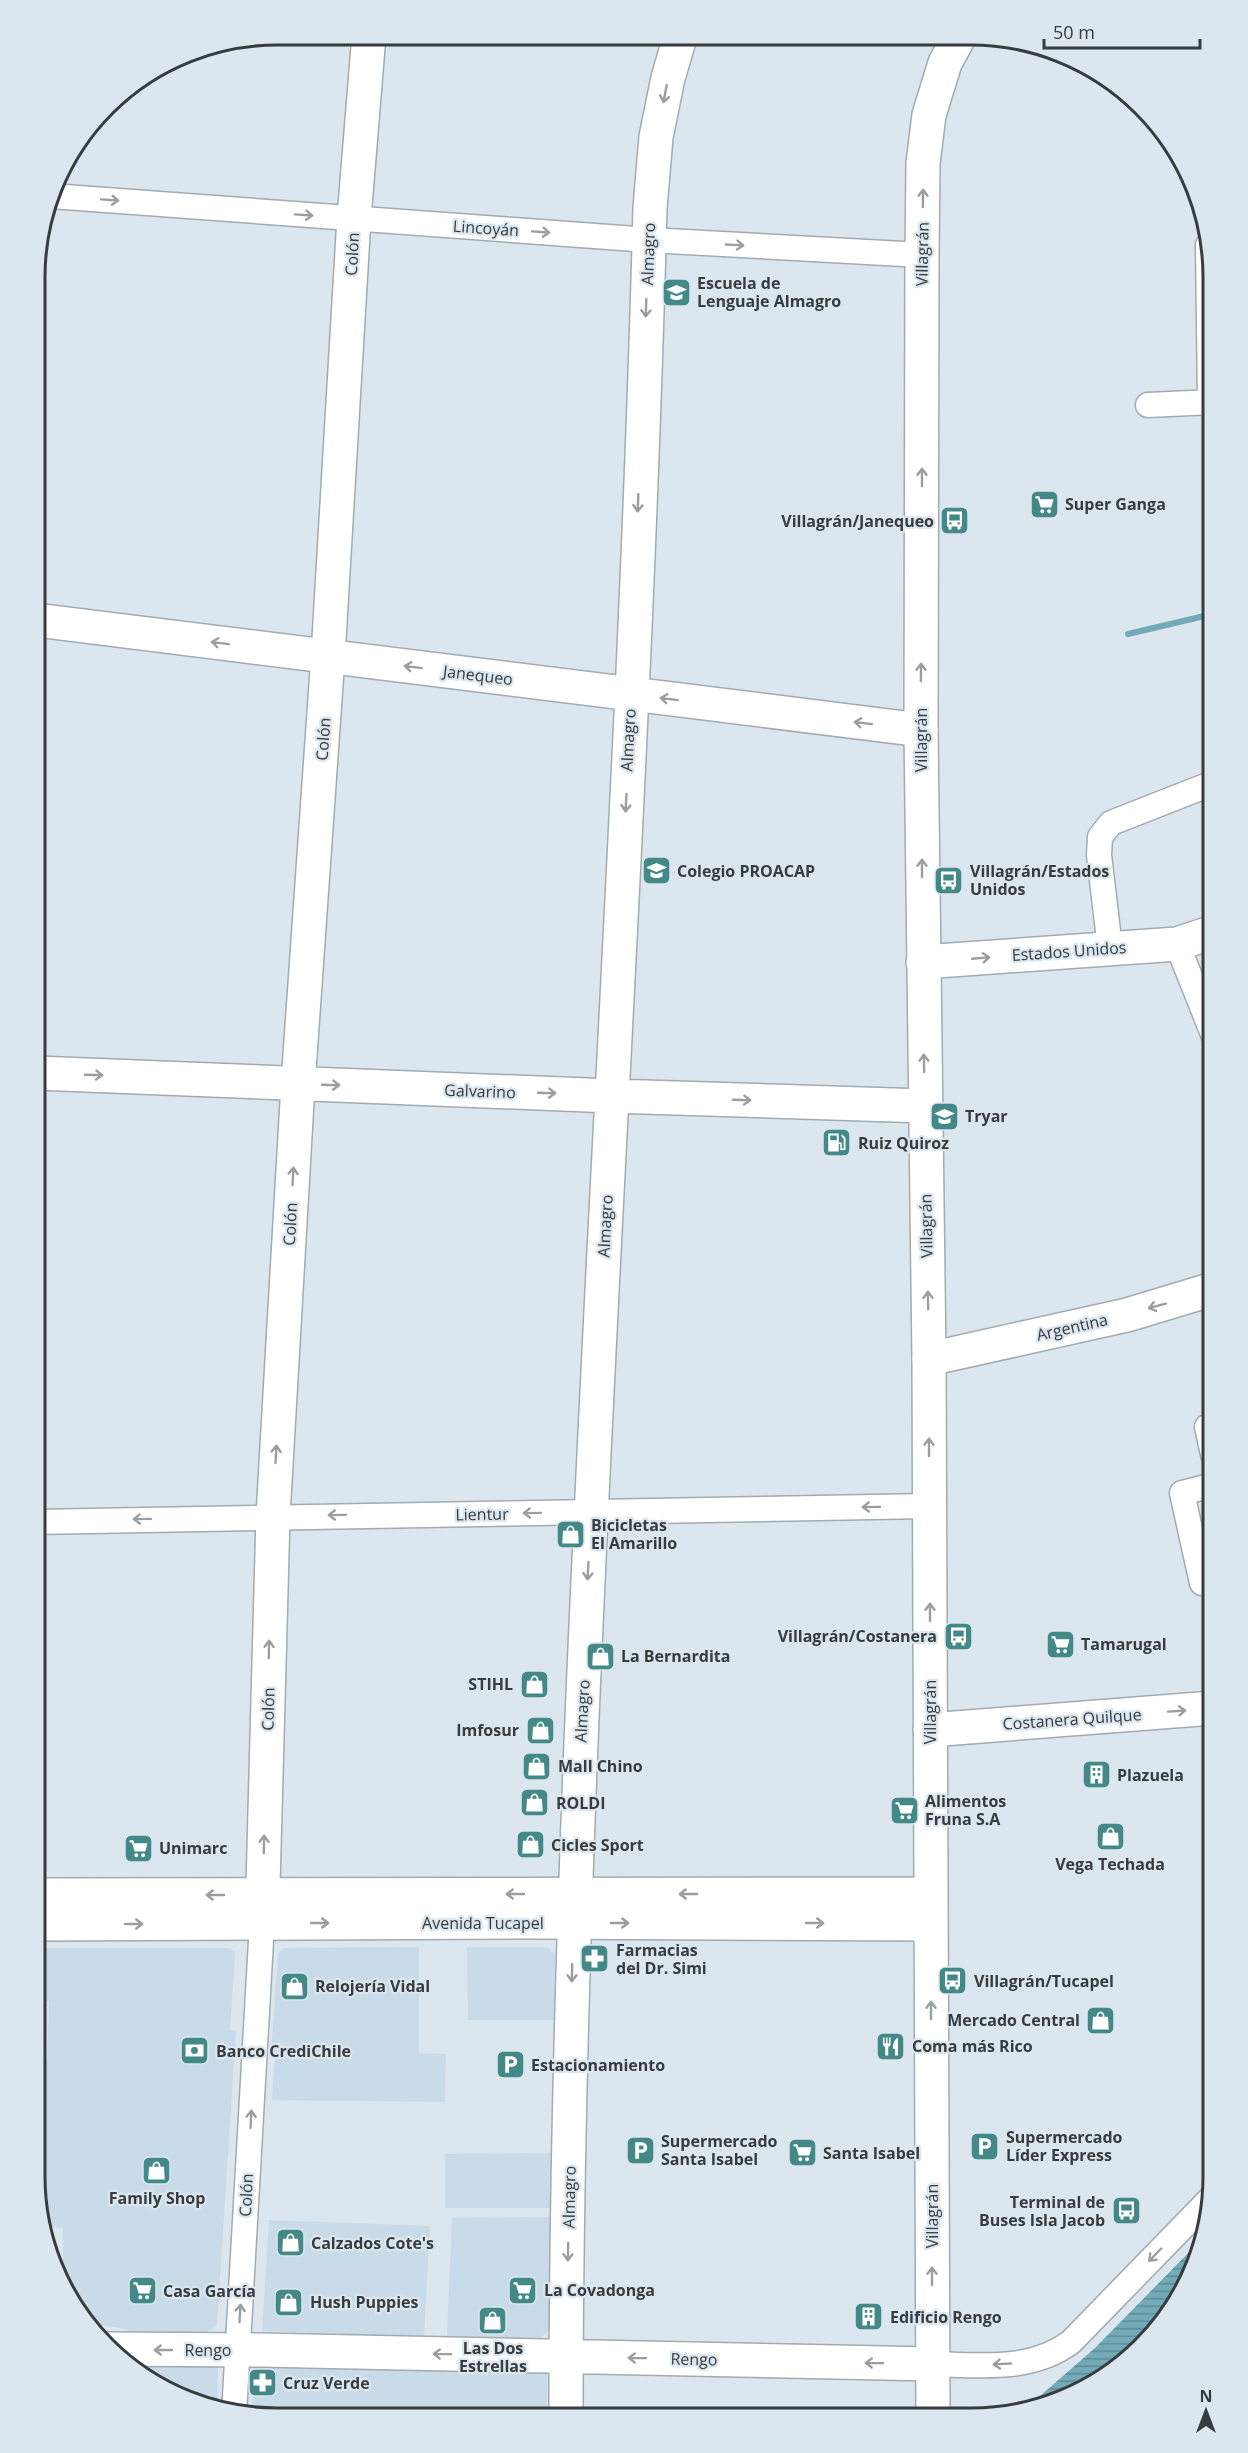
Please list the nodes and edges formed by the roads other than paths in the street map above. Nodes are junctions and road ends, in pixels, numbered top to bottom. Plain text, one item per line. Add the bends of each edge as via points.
1 (368, 45) edge
2 (678, 45) edge
3 (955, 45) edge
4 (59, 197) edge
5 (354, 218) junction
6 (649, 240) junction
7 (922, 255) junction
8 (1203, 402) edge
9 (1148, 405) dead end
10 (45, 621) edge
11 (328, 657) junction
12 (631, 694) junction
13 (921, 730) junction
14 (1203, 787) edge
15 (1203, 935) edge
16 (1177, 944) junction
17 (1110, 948) junction
18 (923, 962) junction
19 (1203, 1009) edge
20 (45, 1073) edge
21 (298, 1083) junction
22 (612, 1096) junction
23 (925, 1106) junction
24 (1203, 1291) edge
25 (929, 1359) junction
26 (1203, 1488) edge
27 (930, 1506) junction
28 (591, 1513) junction
29 (273, 1516) junction
30 (45, 1522) edge
31 (1203, 1583) edge
32 (1203, 1709) edge
33 (930, 1730) junction
34 (45, 1896) edge
35 (573, 1908) junction
36 (262, 1909) junction
37 (931, 1909) junction
38 (45, 1923) edge
39 (1201, 2209) edge
40 (122, 2349) edge
41 (238, 2350) junction
42 (566, 2356) junction
43 (933, 2364) junction
44 (235, 2404) edge
45 (566, 2408) edge
46 (933, 2408) edge

1 - 5 main road, Colón
2 -> 6 main road, Almagro via 656,137
7 -> 3 main road, Villagrán via 923,163 930,115 945,63
4 -> 5 street, Lincoyán
5 -> 6 street, Lincoyán
5 - 11 main road, Colón
6 -> 7 street, Lincoyán
6 -> 12 main road, Almagro
13 -> 7 main road, Villagrán
8 - 9 street
11 -> 10 main road, Janequeo
12 -> 11 main road, Janequeo
11 - 21 main road, Colón
13 -> 12 main road, Janequeo
12 -> 22 main road, Almagro
18 -> 13 main road, Villagrán
14 - 17 street via 1111,823 1100,837
15 - 16 main road, Estados Unidos
16 - 17 main road, Estados Unidos
16 - 19 street
18 -> 17 main road, Estados Unidos
23 -> 18 main road, Villagrán
20 -> 21 main road, Galvarino
21 -> 22 main road, Galvarino
29 -> 21 main road, Colón
22 -> 23 main road, Galvarino
22 - 28 main road, Almagro
25 -> 23 main road, Villagrán
24 -> 25 main road, Argentina via 1127,1315
27 -> 25 main road, Villagrán
26 - 31 street via 1182,1493
27 -> 28 street, Lientur
33 -> 27 main road, Villagrán
28 -> 29 street, Lientur
28 -> 35 main road, Almagro
29 -> 30 street, Lientur
36 -> 29 main road, Colón
33 -> 32 main road, Costanera Quilque
33 - 37 main road, Villagrán
36 -> 34 main road, Avenida Tucapel
35 - 36 main road, Avenida Tucapel
35 - 37 main road, Avenida Tucapel
35 -> 42 main road, Almagro
38 -> 36 main road, Avenida Tucapel
41 -> 36 street, Colón
43 -> 37 main road, Villagrán
39 -> 43 street, Rengo via 1057,2352 1027,2362 1000,2365
41 -> 40 main road, Rengo
42 -> 41 main road, Rengo
41 - 44 street, Colón
43 -> 42 main road, Rengo
42 - 45 main road, Almagro
43 - 46 main road, Villagrán

